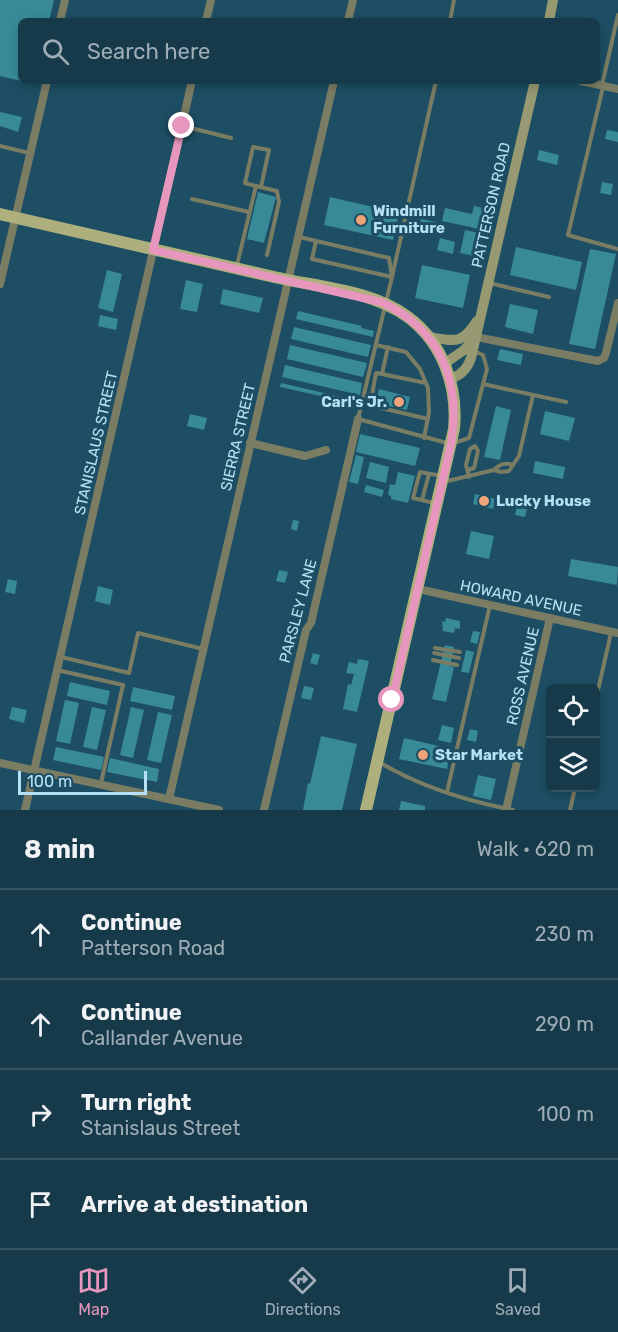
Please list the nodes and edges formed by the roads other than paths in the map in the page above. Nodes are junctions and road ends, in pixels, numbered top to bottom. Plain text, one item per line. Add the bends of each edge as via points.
1 (65, 0) edge
2 (211, 0) edge
3 (353, 0) edge
4 (454, 0) edge
5 (553, 0) edge
6 (618, 15) edge
7 (61, 18) edge
8 (207, 18) edge
9 (349, 18) edge
10 (451, 18) edge
11 (550, 18) edge
12 (45, 84) edge
13 (191, 84) edge
14 (333, 84) edge
15 (435, 84) edge
16 (534, 84) edge
17 (594, 84) edge
18 (602, 86) junction
19 (618, 89) edge
20 (182, 126) junction
21 (231, 138) dead end
22 (0, 146) edge
23 (30, 153) junction
24 (258, 186) junction
25 (192, 199) dead end
26 (249, 212) junction
27 (0, 214) edge
28 (16, 218) junction
29 (298, 236) junction
30 (316, 241) junction
31 (618, 249) edge
32 (153, 250) junction
33 (267, 255) dead end
34 (236, 268) junction
35 (392, 277) junction
36 (288, 281) junction
37 (488, 282) junction
38 (0, 285) edge
39 (549, 297) dead end
40 (618, 303) edge
41 (385, 304) junction
42 (482, 313) junction
43 (429, 337) junction
44 (476, 337) junction
45 (376, 345) junction
46 (388, 347) junction
47 (473, 350) junction
48 (444, 364) junction
49 (382, 374) junction
50 (451, 380) junction
51 (426, 384) junction
52 (483, 384) junction
53 (533, 395) junction
54 (566, 402) dead end
55 (358, 419) junction
56 (428, 419) junction
57 (424, 438) junction
58 (469, 438) junction
59 (250, 443) junction
60 (451, 444) junction
61 (476, 446) junction
62 (326, 450) dead end
63 (468, 470) junction
64 (429, 474) junction
65 (469, 477) junction
66 (443, 480) junction
67 (422, 500) junction
68 (437, 504) junction
69 (418, 590) junction
70 (490, 605) junction
71 (550, 618) junction
72 (615, 632) edge
73 (203, 649) junction
74 (460, 652) dead end
75 (60, 657) junction
76 (459, 658) dead end
77 (433, 660) dead end
78 (457, 665) dead end
79 (57, 670) junction
80 (600, 685) edge
81 (378, 762) junction
82 (0, 763) edge
83 (34, 770) junction
84 (101, 784) junction
85 (447, 792) junction
86 (574, 792) edge
87 (169, 799) junction
88 (25, 810) edge
89 (219, 810) edge
90 (264, 810) edge
91 (366, 810) edge
92 (508, 810) edge
93 (570, 810) edge

1 - 7 street
2 - 8 street
3 - 9 street
4 - 10 lane
5 - 11 main road
6 - 18 lane
12 - 23 street
13 - 20 street, STANISLAUS STREET
14 - 29 street, SIERRA STREET
15 - 35 lane
16 - 37 main road, PATTERSON ROAD
17 - 18 street
18 - 19 street
18 - 31 lane via 568,234
20 - 21 lane
20 - 32 street, STANISLAUS STREET
22 - 23 lane
23 - 28 street
24 - 24 lane via 245,183 253,147 269,150
24 - 26 lane
24 - 33 lane via 277,191 279,202
25 - 26 lane
26 - 34 lane
27 - 28 main road
28 - 32 main road
28 - 38 street
29 - 30 lane
29 - 36 street, SIERRA STREET
30 - 35 lane via 389,258
30 - 35 lane via 312,259
32 - 34 main road
32 - 75 street, STANISLAUS STREET
34 - 36 main road
35 - 41 lane
36 - 41 main road
36 - 59 street, SIERRA STREET
37 - 39 lane
37 - 42 main road, PATTERSON ROAD
40 - 44 street via 604,358 598,361
41 - 43 main road via 408,317
41 - 45 lane
42 - 43 main road via 467,336 459,340
42 - 44 main road, PATTERSON ROAD
43 - 48 main road
44 - 47 main road, PATTERSON ROAD
44 - 48 main road
45 - 46 lane
45 - 55 lane
46 - 49 lane
46 - 51 lane via 406,352
47 - 50 main road, PATTERSON ROAD via 467,368
47 - 52 lane via 487,362
48 - 50 main road
49 - 51 lane
49 - 56 lane via 376,373 373,406
50 - 60 main road via 455,414
51 - 56 lane
52 - 53 lane
52 - 58 lane
53 - 54 lane
53 - 65 lane via 519,456 509,471 494,470
55 - 57 lane
55 - 90 street, PARSLEY LANE
56 - 57 lane
57 - 60 lane
58 - 60 lane
58 - 61 lane
59 - 62 street via 305,456
59 - 73 street, SIERRA STREET
60 - 66 main road
61 - 63 lane via 470,449
61 - 63 lane via 474,468
63 - 65 lane
64 - 66 lane
64 - 67 lane
64 - 67 lane via 420,472 413,498
65 - 66 lane
66 - 68 main road
67 - 68 lane
68 - 69 main road
69 - 70 street, HOWARD AVENUE
69 - 81 main road
70 - 71 street, HOWARD AVENUE
70 - 85 lane
71 - 72 street, HOWARD AVENUE
71 - 92 street, ROSS AVENUE
72 - 80 lane
73 - 75 lane via 138,633 129,673
73 - 87 street, SIERRA STREET
74 - 76 lane via 435,651
75 - 79 street, STANISLAUS STREET
77 - 78 lane
79 - 83 street, STANISLAUS STREET
79 - 84 lane via 123,685
81 - 85 lane
81 - 91 main road
82 - 83 street
83 - 84 street
83 - 88 street, STANISLAUS STREET
84 - 87 street
85 - 92 lane
86 - 93 lane
87 - 89 street

